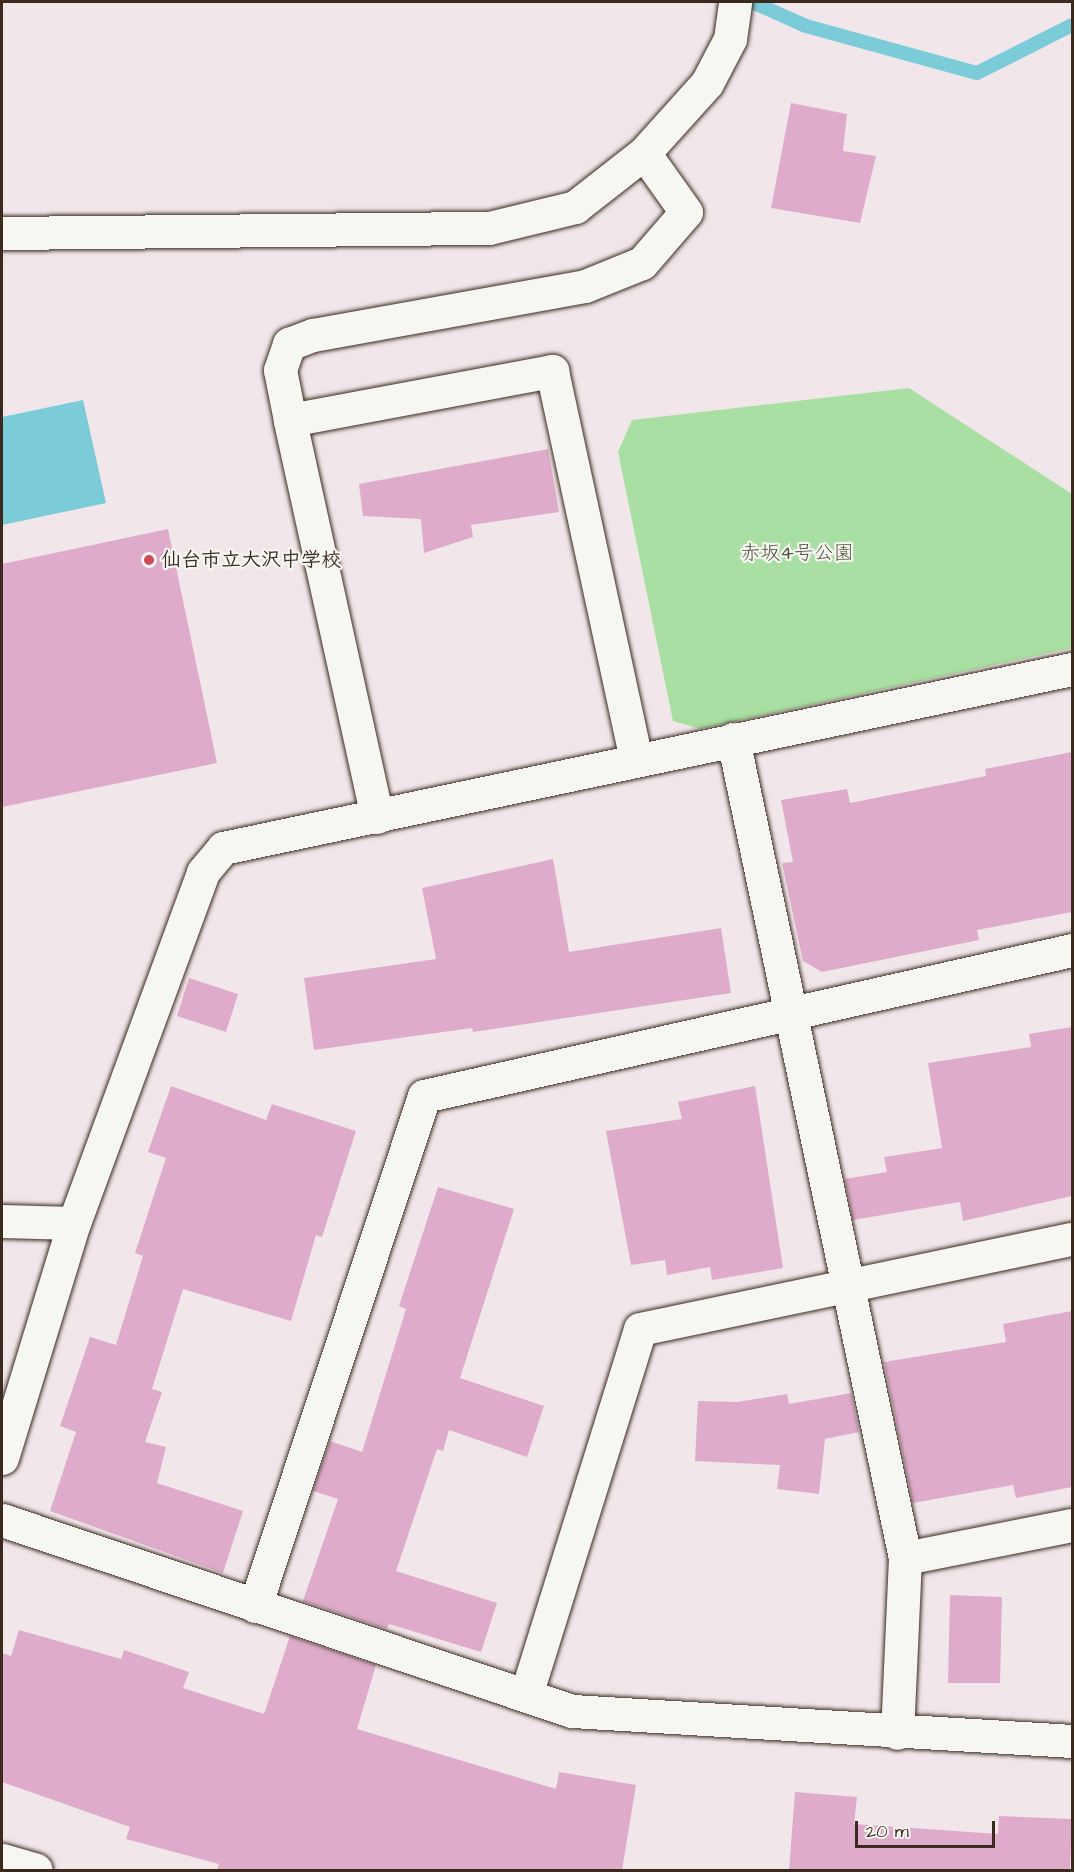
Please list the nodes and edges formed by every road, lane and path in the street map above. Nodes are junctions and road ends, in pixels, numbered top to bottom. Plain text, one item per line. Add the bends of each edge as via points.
1 (735, 2) edge
2 (644, 153) junction
3 (2, 233) edge
4 (290, 420) junction
5 (1072, 669) edge
6 (733, 739) junction
7 (636, 760) junction
8 (377, 817) junction
9 (1072, 950) edge
10 (790, 1012) junction
11 (2, 1221) edge
12 (74, 1223) junction
13 (1072, 1239) edge
14 (844, 1286) junction
15 (2, 1458) edge
16 (2, 1520) edge
17 (1072, 1525) edge
18 (904, 1558) junction
19 (255, 1606) junction
20 (526, 1695) junction
21 (897, 1733) junction
22 (1072, 1741) edge
23 (2, 1860) edge
24 (36, 1870) edge

1 - 2 street via 730,39 707,83
2 - 3 street via 575,207 489,228
2 - 4 street via 686,212 642,263 585,286 313,334 289,344 280,370
4 - 7 street via 552,371
4 - 8 street
5 - 6 street
6 - 7 street
6 - 10 street
7 - 8 street
8 - 12 street via 223,848 203,872
9 - 10 street
10 - 14 street
10 - 19 street via 424,1095
11 - 12 street
12 - 15 street
13 - 14 street
14 - 18 street
14 - 20 street via 640,1329
16 - 19 street
17 - 18 street
18 - 21 street
19 - 20 street
20 - 21 street via 572,1711
21 - 22 street
23 - 24 street

